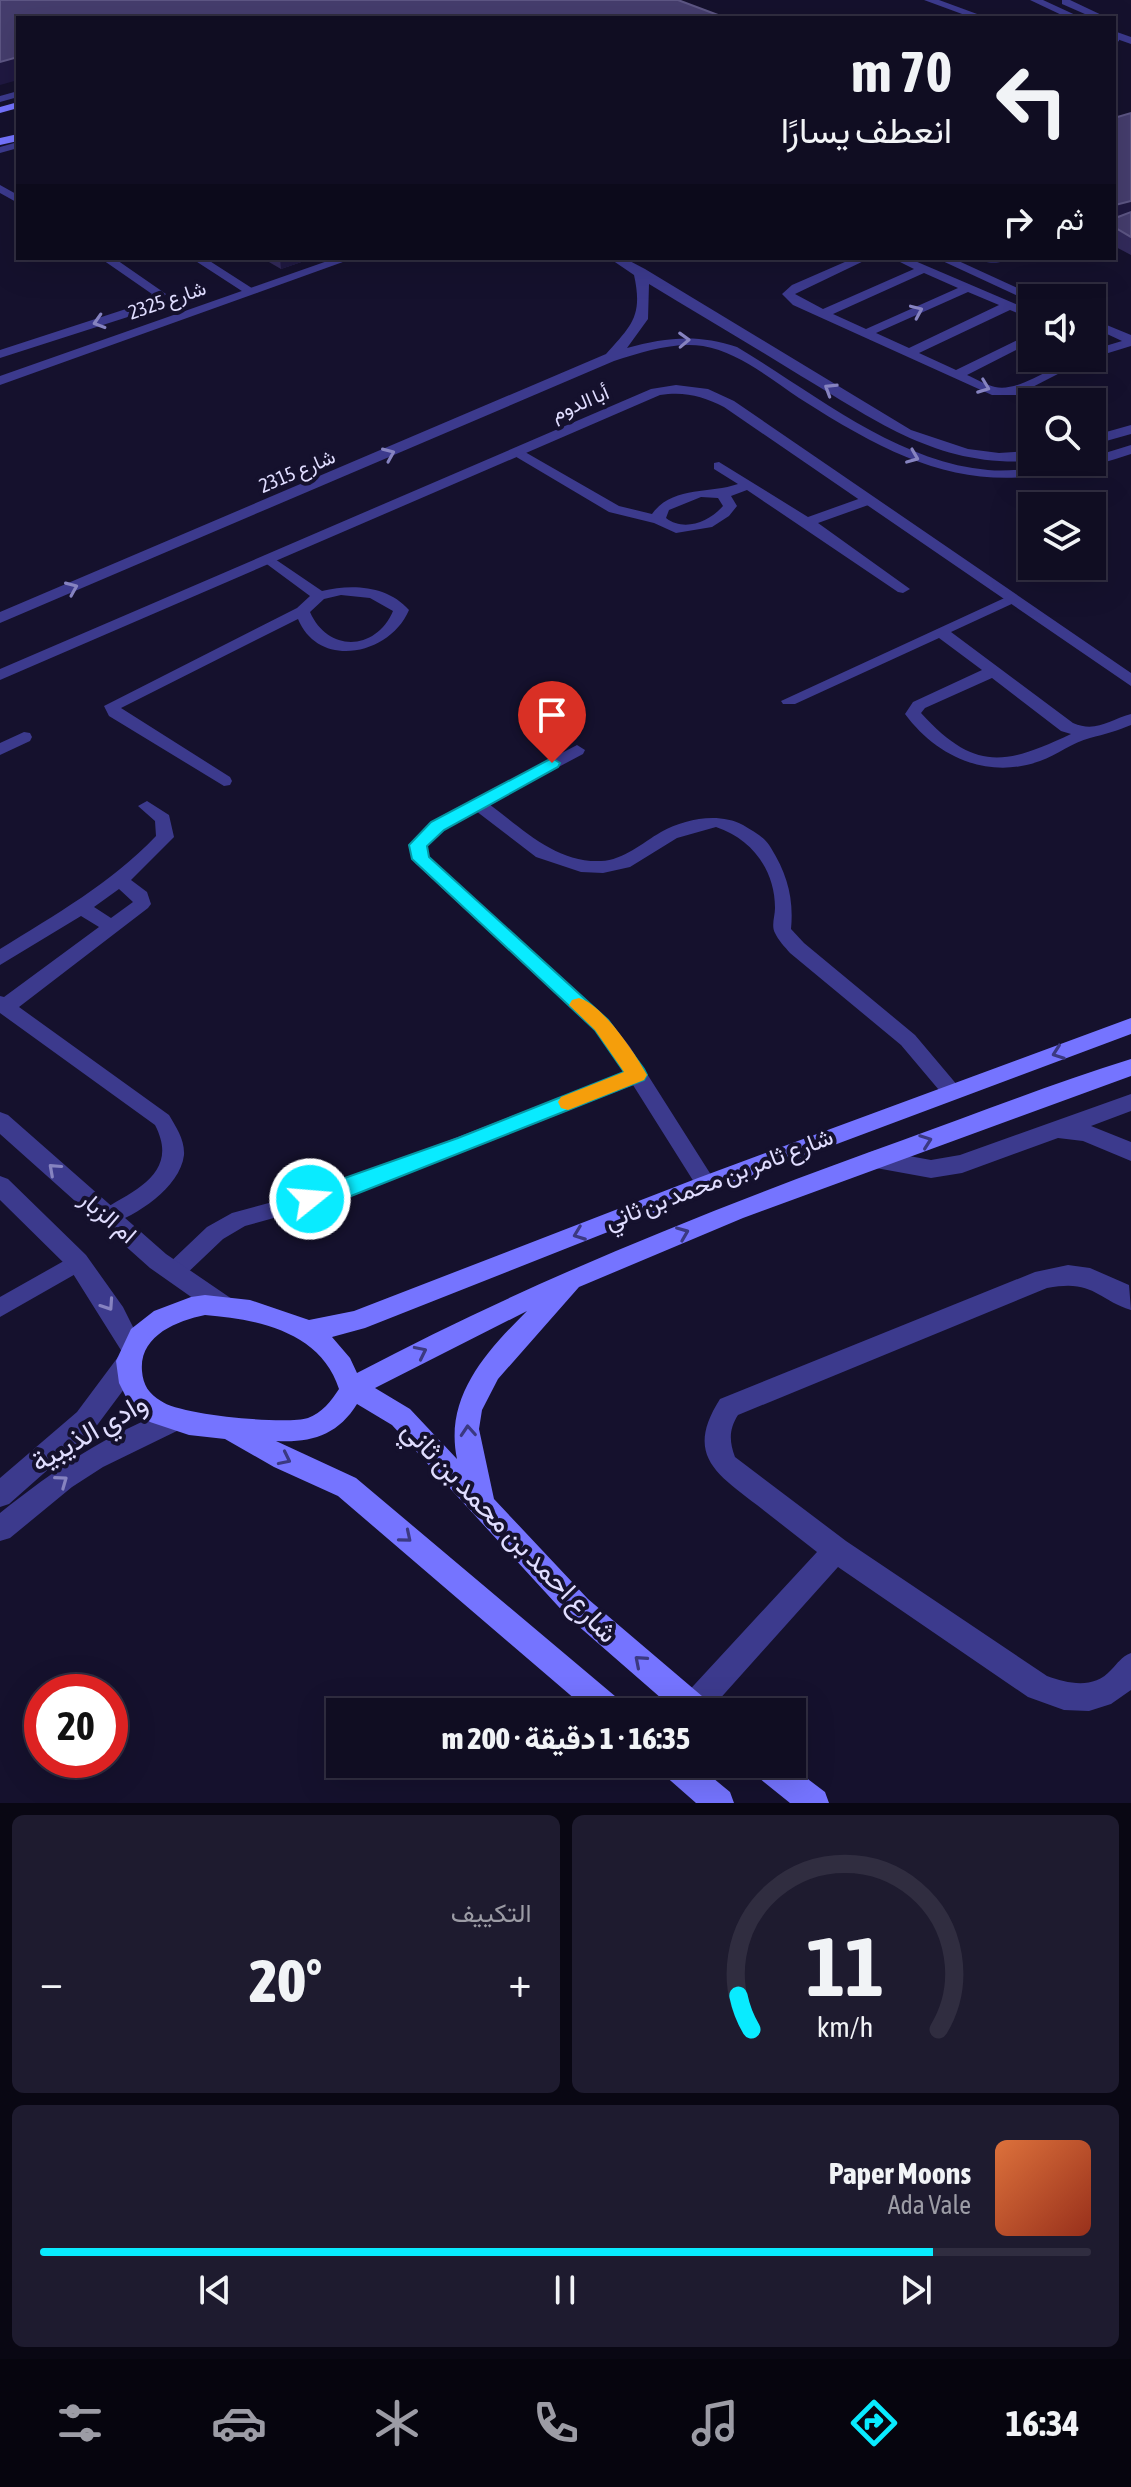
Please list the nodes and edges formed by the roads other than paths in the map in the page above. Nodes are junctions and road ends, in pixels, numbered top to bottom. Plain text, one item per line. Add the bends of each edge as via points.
1 (929, 0) edge
2 (1035, 0) edge
3 (1061, 0) edge
4 (977, 16) edge
5 (1072, 16) edge
6 (1098, 16) edge
7 (109, 260) edge
8 (201, 260) edge
9 (342, 260) edge
10 (619, 260) edge
11 (860, 260) edge
12 (903, 260) edge
13 (947, 260) edge
14 (924, 269) junction
15 (640, 272) junction
16 (967, 288) junction
17 (1018, 291) edge
18 (252, 292) junction
19 (1008, 306) junction
20 (1018, 310) edge
21 (823, 314) junction
22 (1106, 329) edge
23 (867, 333) junction
24 (1131, 341) edge
25 (1018, 344) edge
26 (1106, 344) edge
27 (909, 353) junction
28 (0, 354) edge
29 (609, 358) junction
30 (1054, 372) edge
31 (956, 375) junction
32 (0, 381) edge
33 (1131, 429) edge
34 (1106, 437) edge
35 (1131, 449) edge
36 (518, 452) junction
37 (1018, 456) edge
38 (1106, 457) edge
39 (719, 466) dead end
40 (1018, 475) edge
41 (749, 485) junction
42 (723, 494) junction
43 (869, 500) junction
44 (659, 520) junction
45 (807, 522) junction
46 (269, 559) junction
47 (903, 589) dead end
48 (319, 596) junction
49 (1011, 599) junction
50 (302, 611) junction
51 (0, 618) edge
52 (940, 631) junction
53 (994, 671) junction
54 (0, 675) edge
55 (1131, 681) edge
56 (789, 701) dead end
57 (1131, 719) edge
58 (1083, 735) junction
59 (24, 737) dead end
60 (0, 750) edge
61 (577, 750) dead end
62 (224, 781) dead end
63 (477, 803) junction
64 (147, 806) dead end
65 (120, 881) junction
66 (80, 907) junction
67 (113, 928) junction
68 (0, 958) edge
69 (2, 1005) edge
70 (1131, 1026) edge
71 (1131, 1067) edge
72 (637, 1075) junction
73 (951, 1091) junction
74 (1131, 1102) edge
75 (0, 1121) edge
76 (1057, 1129) junction
77 (1131, 1152) edge
78 (876, 1159) junction
79 (706, 1184) junction
80 (0, 1185) edge
81 (108, 1217) junction
82 (78, 1262) junction
83 (174, 1272) junction
84 (577, 1275) junction
85 (1131, 1300) edge
86 (223, 1306) junction
87 (0, 1308) edge
88 (308, 1331) junction
89 (129, 1356) junction
90 (352, 1388) junction
91 (174, 1420) junction
92 (226, 1427) junction
93 (0, 1495) edge
94 (483, 1507) junction
95 (0, 1529) edge
96 (836, 1550) junction
97 (1131, 1667) edge
98 (596, 1698) edge
99 (682, 1698) edge
100 (706, 1698) edge
101 (690, 1778) edge
102 (782, 1778) edge
103 (719, 1803) edge
104 (814, 1803) edge

1 - 4 street
2 - 5 street
3 - 6 street
7 -> 28 lane via 160,294 130,312
8 - 18 lane
9 - 18 street, شارع 2325
10 - 15 street
11 - 21 lane via 788,294
12 - 14 lane
13 - 17 lane
14 - 16 lane
14 - 21 lane
15 - 29 street, شارع 2315 via 646,303 642,324
37 -> 15 street via 980,456 934,446
16 - 19 lane
23 -> 16 lane
18 - 32 street, شارع 2325
19 - 20 lane
19 - 27 lane
21 - 23 lane
22 - 24 lane
23 - 27 lane
24 - 26 lane
25 - 31 lane
27 - 31 lane
29 -> 40 street, شارع 2315 via 675,340 707,341 744,356 912,458 976,474
51 -> 29 street, شارع 2315
31 -> 30 lane via 992,391 1012,392
33 - 34 street
35 - 38 street, شارع 2315
36 - 43 street, أبا الدوم via 656,392 686,388 729,404
36 - 44 lane via 614,509
36 - 46 street, أبا الدوم
39 - 41 lane
41 - 42 lane
41 - 45 lane
42 - 44 lane via 699,493 679,500 664,507
42 - 44 lane via 730,506 726,513 706,523 683,530
43 - 45 lane
43 - 49 street, أبا الدوم
45 - 47 lane
46 - 48 lane
46 - 54 street, أبا الدوم
48 - 50 lane
48 - 50 lane via 341,591 391,600 401,610 399,621 393,630 356,646 339,647 313,636
49 - 52 lane
49 - 55 street, أبا الدوم
50 - 62 lane via 112,706 115,713
52 - 53 lane
52 - 56 lane
53 - 58 lane
53 - 58 lane via 919,705 913,714 970,759 991,763 1015,763
57 - 58 lane
59 - 60 lane
61 - 63 lane
63 - 72 lane via 437,826 418,845 421,859 602,1025
63 - 73 lane via 542,853 581,866 624,863 671,834 717,821 759,842 776,871 784,905 782,930 908,1040
64 - 65 lane via 163,819 165,837
65 - 66 lane
65 - 67 lane via 141,896 142,904
66 - 67 lane
66 - 68 lane
67 - 69 lane
69 - 81 lane via 162,1120 172,1135 177,1151 169,1171 155,1187
70 -> 73 street, شارع ثامر بن محمد بن ثاني
78 -> 71 street, شارع ثامر بن محمد بن ثاني
72 - 79 lane
72 - 83 lane via 339,1192 239,1219 215,1233
73 - 79 street, شارع ثامر بن محمد بن ثاني
74 - 76 street
81 -> 75 street, ام الزبار
76 - 77 street via 1086,1133
76 - 78 street via 962,1164 931,1169
84 -> 78 street, شارع ثامر بن محمد بن ثاني
79 -> 88 street, شارع ثامر بن محمد بن ثاني via 369,1316
80 - 82 street
81 - 83 street, ام الزبار
82 - 87 lane
82 -> 89 street via 114,1314
83 - 86 street, ام الزبار
90 -> 84 street, شارع ثامر بن محمد بن ثاني
94 -> 84 street via 466,1431 468,1407 482,1380
85 - 96 street via 1084,1275 1053,1276 729,1407 717,1424 716,1445 725,1465
86 - 88 street via 268,1312
86 - 89 street via 186,1308 168,1315 154,1323
88 - 90 street via 335,1355
89 - 91 street via 137,1396
89 - 93 street, وادي الذيبية via 86,1420
90 - 92 street via 339,1413 315,1428
90 - 94 street, شارع احمد بن محمد بن ثاني via 401,1417
91 - 92 street
95 -> 91 street, وادي الذيبية via 94,1459
92 -> 98 street via 347,1487
99 -> 94 street, شارع احمد بن محمد بن ثاني via 578,1608
96 - 97 street via 1038,1687 1063,1698 1090,1699 1112,1690
96 - 100 street
101 - 103 street
102 - 104 street

